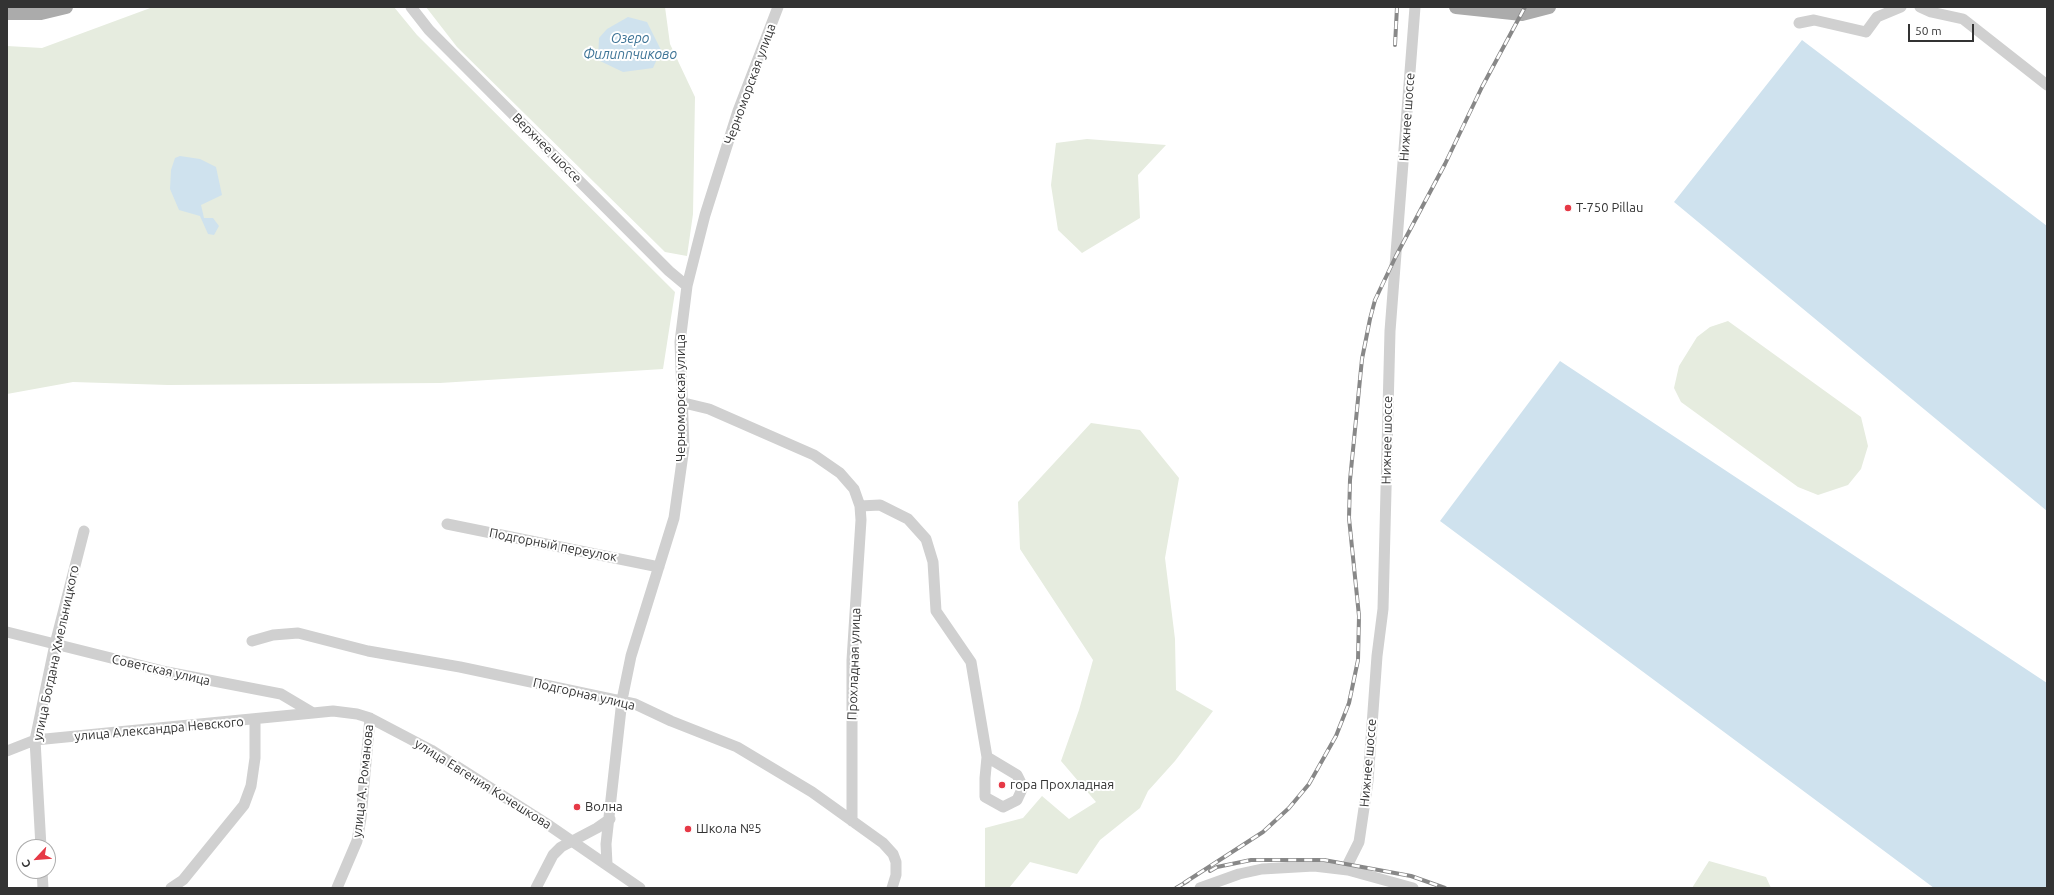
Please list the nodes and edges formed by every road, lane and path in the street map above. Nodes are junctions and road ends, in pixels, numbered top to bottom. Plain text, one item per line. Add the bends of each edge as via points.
1 (66, 7) edge
2 (411, 7) edge
3 (778, 7) edge
4 (1415, 7) edge
5 (1456, 7) edge
6 (1549, 7) edge
7 (1900, 7) edge
8 (1920, 7) edge
9 (7, 13) edge
10 (1799, 23) dead end
11 (2047, 85) edge
12 (687, 286) junction
13 (684, 403) junction
14 (860, 506) junction
15 (447, 524) dead end
16 (84, 531) dead end
17 (659, 566) junction
18 (7, 632) edge
19 (252, 641) dead end
20 (55, 644) junction
21 (622, 700) junction
22 (313, 713) junction
23 (370, 718) junction
24 (255, 720) junction
25 (35, 740) junction
26 (7, 751) edge
27 (987, 757) junction
28 (610, 819) junction
29 (852, 821) junction
30 (41, 839) edge
31 (572, 840) junction
32 (607, 864) junction
33 (1348, 870) junction
34 (171, 888) edge
35 (337, 888) edge
36 (536, 888) edge
37 (640, 888) edge
38 (892, 888) edge
39 (1200, 888) edge
40 (1413, 888) edge

1 - 9 main road via 41,13
2 - 12 street, Верхнее шоссе via 429,30 669,271
3 - 12 street, Черноморская улица via 738,111 705,215
4 - 33 street, Нижнее шоссе via 1390,331 1383,609 1376,656 1368,781 1359,842 1348,864
5 - 6 main road via 1522,14
7 - 10 street via 1877,17 1866,32 1814,20
8 - 11 street via 1963,19
12 - 13 street, Черноморская улица via 680,342
13 - 14 street via 709,409 814,456 840,473 854,489
13 - 17 street, Черноморская улица via 684,447 674,518
14 - 27 street via 880,505 908,519 926,539 933,562 936,611 971,662
14 - 29 street, Прохладная улица via 852,660
15 - 17 street, Подгорный переулок
16 - 20 street, улица Богдана Хмельницкого
17 - 21 street, Черноморская улица via 631,656
18 - 20 street, Советская улица
19 - 21 street, Подгорная улица via 273,635 298,634 368,651
20 - 22 street, Советская улица via 167,672 281,694
20 - 25 street, улица Богдана Хмельницкого
21 - 28 street, Черноморская улица
21 - 29 street, Подгорная улица via 737,747 812,792
22 - 23 street, улица Евгения Кочешкова via 345,712
22 - 24 street, улица Александра Невского
23 - 31 street, улица Евгения Кочешкова via 431,750
23 - 35 street, улица А. Романова via 357,841
24 - 25 street, улица Александра Невского
24 - 34 street via 255,758 251,786 244,805 183,880
25 - 26 street, улица Александра Невского
25 - 30 street, улица Богдана Хмельницкого
27 - 27 street via 985,797 1003,807 1018,800 1023,787 1018,775
28 - 31 street
28 - 32 street, Черноморская улица via 606,844
29 - 38 street, Подгорная улица via 893,854 896,875
31 - 32 street, улица Евгения Кочешкова
31 - 36 street via 553,855
32 - 37 street, улица Евгения Кочешкова
33 - 39 street via 1314,866 1262,869
33 - 40 street

